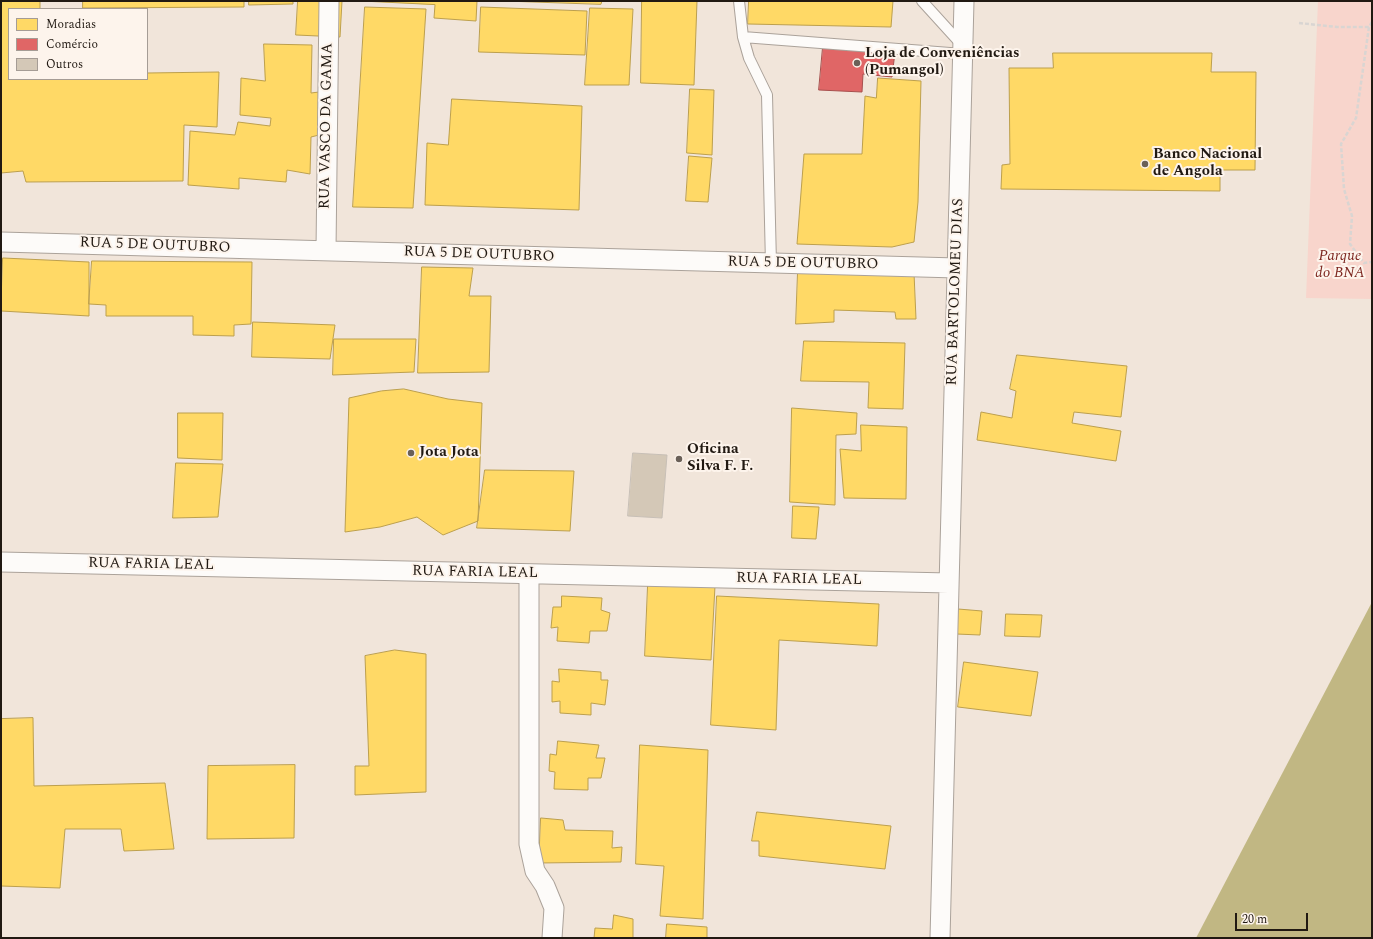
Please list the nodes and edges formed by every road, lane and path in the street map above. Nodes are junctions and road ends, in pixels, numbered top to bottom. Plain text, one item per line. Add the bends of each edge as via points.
1 (329, 1) edge
2 (739, 1) edge
3 (922, 1) edge
4 (964, 1) edge
5 (1372, 22) edge
6 (1299, 23) dead end
7 (1370, 27) junction
8 (743, 37) junction
9 (963, 50) junction
10 (1, 242) edge
11 (326, 250) junction
12 (1372, 262) edge
13 (771, 264) junction
14 (957, 268) junction
15 (1, 562) edge
16 (529, 574) junction
17 (949, 583) junction
18 (552, 938) edge
19 (940, 938) edge

1 - 11 street, RUA VASCO DA GAMA
2 - 8 lane
3 - 9 lane
4 - 9 street, RUA BARTOLOMEU DIAS
5 - 7 path
6 - 7 path
7 - 12 path via 1356,118 1341,144 1344,189 1352,216 1350,244 1364,263
8 - 9 lane
8 - 13 lane via 748,58 766,95
9 - 14 street, RUA BARTOLOMEU DIAS
10 - 11 street, RUA 5 DE OUTUBRO
11 - 13 street, RUA 5 DE OUTUBRO
13 - 14 street, RUA 5 DE OUTUBRO
14 - 17 street, RUA BARTOLOMEU DIAS
15 - 16 street, RUA FARIA LEAL
16 - 17 street, RUA FARIA LEAL
16 - 18 street via 529,844 535,871 545,886 554,908
17 - 19 street, RUA BARTOLOMEU DIAS

